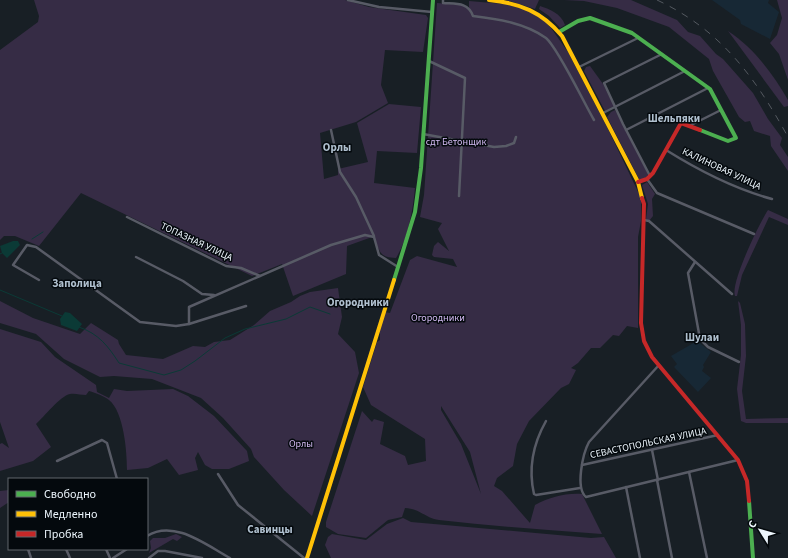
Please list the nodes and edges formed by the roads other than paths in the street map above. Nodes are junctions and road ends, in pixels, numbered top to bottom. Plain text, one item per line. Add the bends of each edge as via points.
1 (348, 0) edge
2 (433, 0) edge
3 (443, 0) edge
4 (489, 0) edge
5 (432, 12) junction
6 (559, 32) junction
7 (638, 38) junction
8 (662, 54) junction
9 (428, 61) junction
10 (579, 67) junction
11 (686, 71) junction
12 (708, 88) junction
13 (615, 107) junction
14 (721, 110) junction
15 (603, 113) junction
16 (594, 120) dead end
17 (689, 126) junction
18 (332, 130) dead end
19 (626, 130) junction
20 (423, 134) junction
21 (516, 137) dead end
22 (461, 140) junction
23 (666, 150) junction
24 (649, 177) junction
25 (638, 182) junction
26 (459, 196) dead end
27 (772, 199) dead end
28 (127, 217) dead end
29 (643, 220) junction
30 (754, 234) dead end
31 (374, 237) junction
32 (136, 257) dead end
33 (695, 262) junction
34 (398, 267) junction
35 (260, 276) junction
36 (39, 280) dead end
37 (732, 294) dead end
38 (214, 296) junction
39 (246, 306) dead end
40 (189, 324) junction
41 (738, 362) dead end
42 (659, 365) junction
43 (546, 421) dead end
44 (718, 435) junction
45 (652, 450) junction
46 (738, 460) junction
47 (57, 461) dead end
48 (582, 465) junction
49 (690, 472) junction
50 (218, 474) dead end
51 (117, 478) edge
52 (658, 480) junction
53 (626, 487) junction
54 (580, 488) junction
55 (148, 536) edge
56 (125, 550) edge
57 (111, 558) edge
58 (149, 558) edge
59 (202, 558) edge
60 (230, 558) edge
61 (304, 558) edge
62 (307, 558) edge
63 (640, 558) edge
64 (672, 558) edge
65 (706, 558) edge
66 (752, 558) edge

1 - 5 street via 379,7
2 - 5 street
3 - 16 street via 443,3 466,5 471,8 473,16 510,22 546,39
4 - 6 street via 530,8
5 - 9 street
6 - 7 street via 578,21 593,18 632,33
6 - 10 street
7 - 8 street
7 - 10 street
8 - 11 street
8 - 13 street via 604,83
9 - 20 street
9 - 22 street via 465,78
10 - 15 street
11 - 12 street
11 - 13 street
12 - 14 street
12 - 19 street
13 - 15 street
13 - 19 street
14 - 17 street
14 - 17 street via 736,138 728,141
15 - 25 street
17 - 23 street via 681,123
18 - 31 street via 340,172 356,197
19 - 24 street
20 - 22 street
20 - 34 street via 415,212
21 - 22 street via 514,143 494,147
22 - 26 street
23 - 24 street
23 - 27 street, КАЛИНОВАЯ УЛИЦА via 757,195
24 - 25 street
24 - 30 street via 657,193
25 - 29 street via 644,196
28 - 35 street, ТОПАЗНАЯ УЛИЦА via 226,266 241,268
29 - 33 street via 649,221
29 - 42 street via 642,333 648,349
31 - 34 street via 379,255
31 - 35 street via 365,235 338,243
32 - 38 street via 184,281 202,294
33 - 37 street
33 - 41 street via 688,273 700,340 708,347
34 - 62 street
35 - 38 street
36 - 40 street via 13,265 27,245 36,247 140,322 176,326
38 - 40 street via 189,307
39 - 40 street
42 - 44 street
42 - 48 street via 592,438 585,449
43 - 54 street via 533,451 531,474 534,494
44 - 45 street, СЕВАСТОПОЛЬСКАЯ УЛИЦА
44 - 46 street
45 - 48 street, СЕВАСТОПОЛЬСКАЯ УЛИЦА
45 - 52 street
46 - 49 street
46 - 66 street via 747,480
47 - 51 street via 102,440 107,443
48 - 54 street
49 - 52 street
49 - 65 street
50 - 61 street via 238,505
52 - 53 street
52 - 64 street
53 - 54 street via 586,497
53 - 63 street
55 - 60 street via 162,530 178,532
56 - 57 street
58 - 59 street via 158,551

